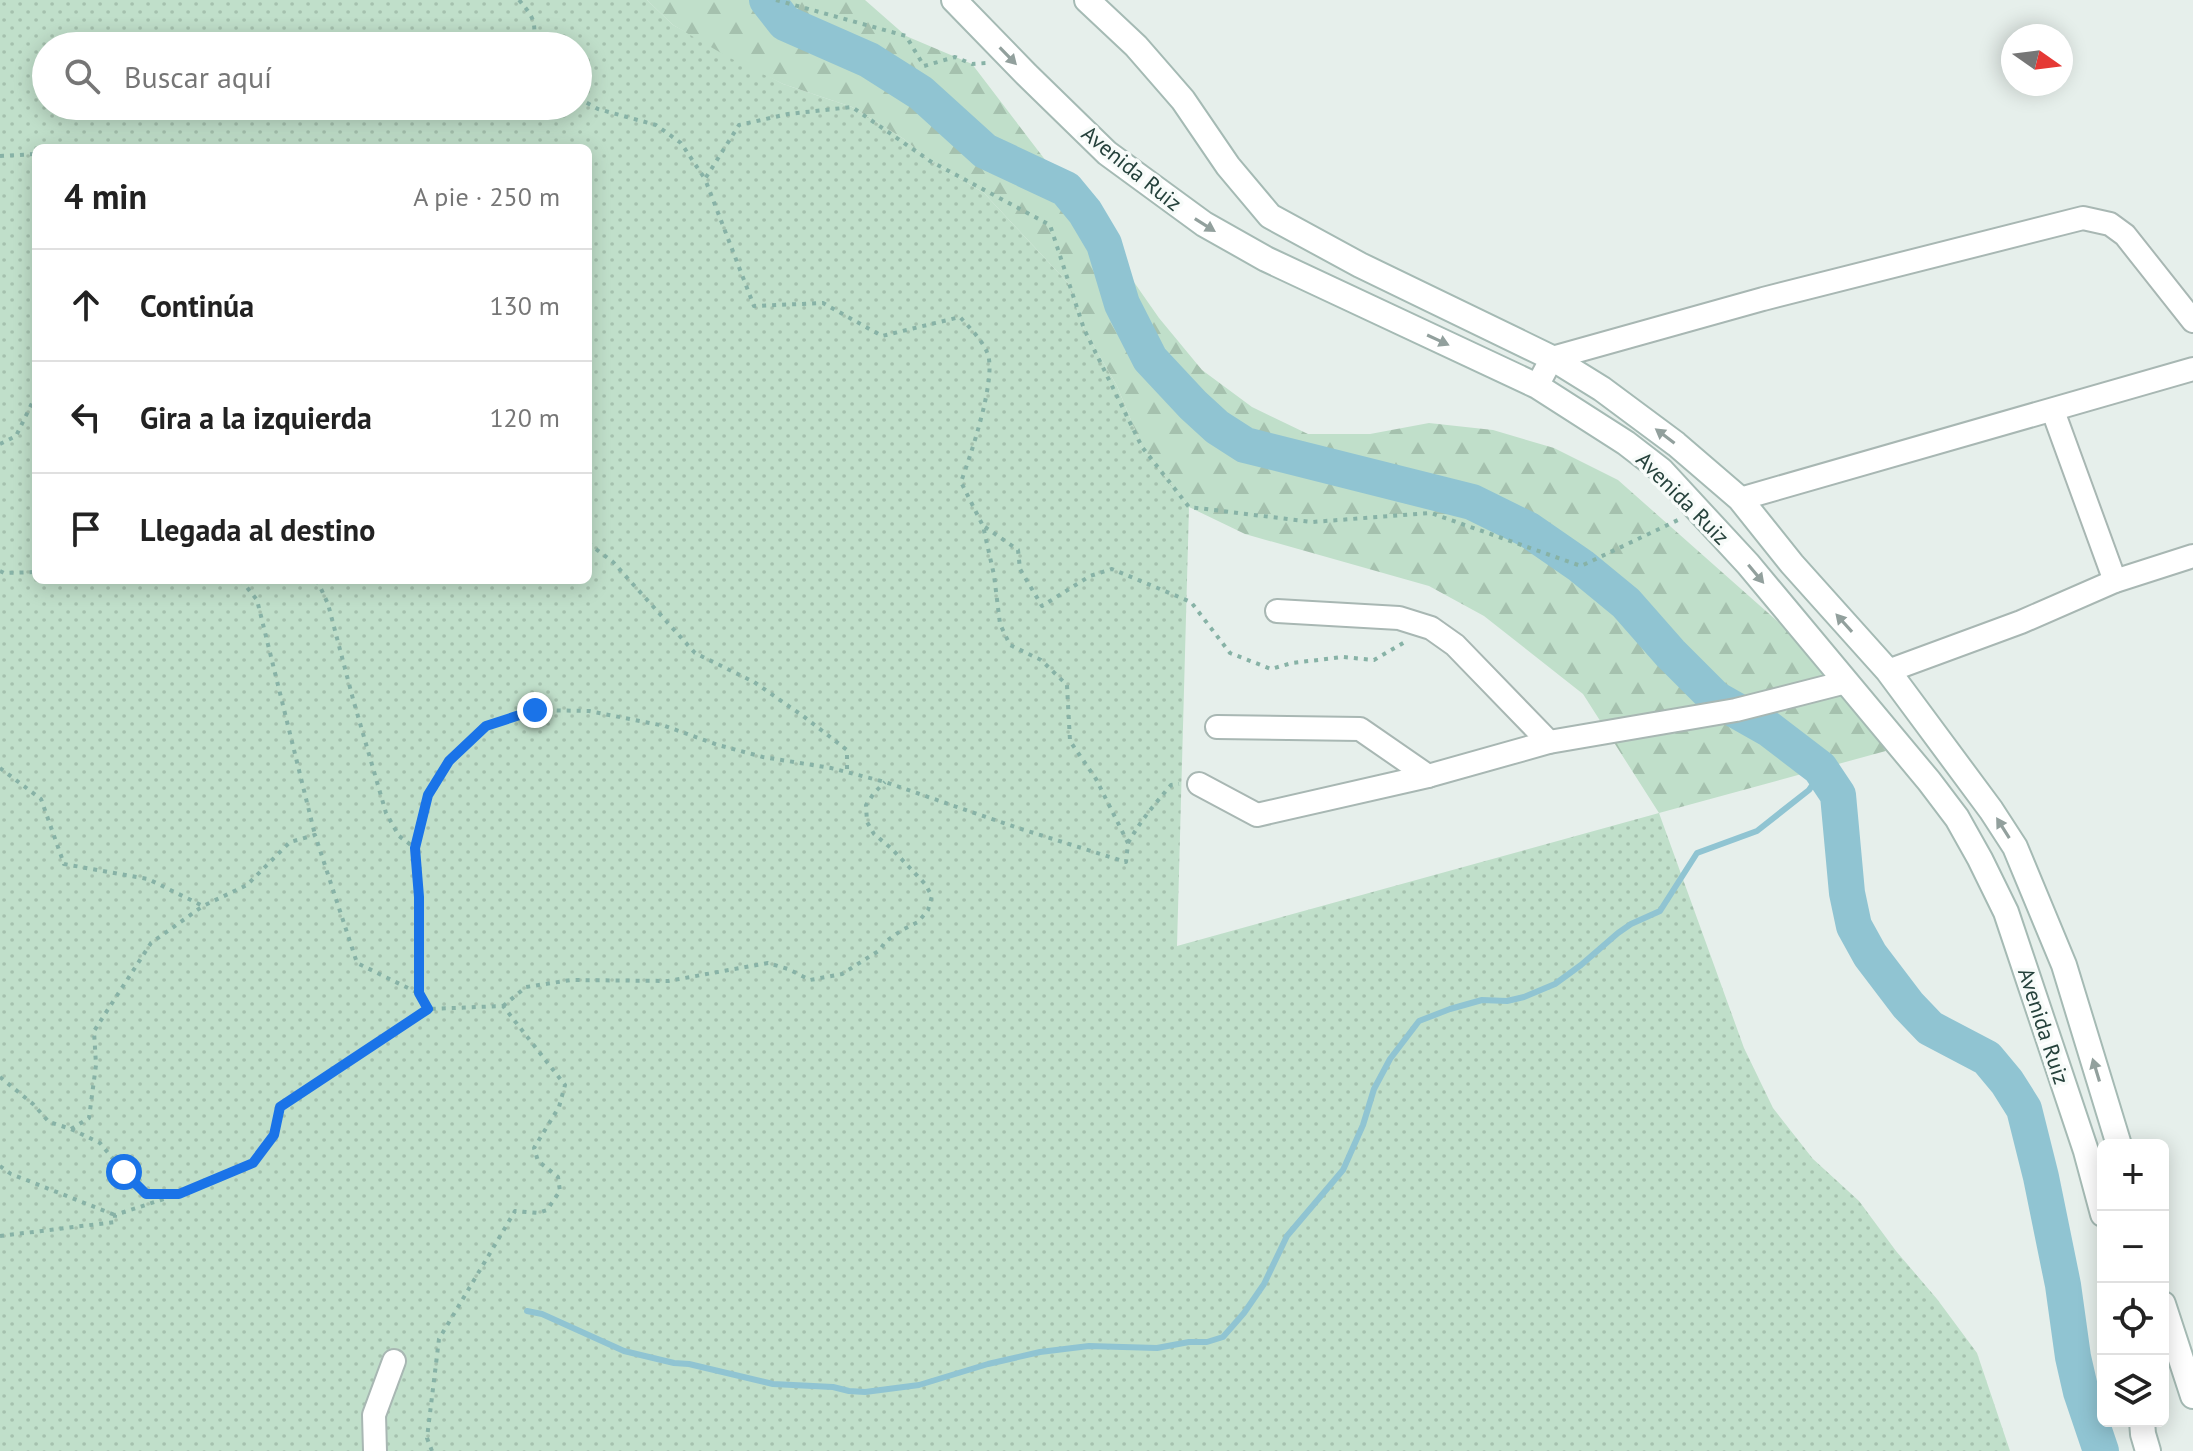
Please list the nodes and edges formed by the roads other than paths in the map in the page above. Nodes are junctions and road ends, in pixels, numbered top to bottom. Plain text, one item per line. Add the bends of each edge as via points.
1 (954, 0) edge
2 (1087, 0) edge
3 (2193, 321) edge
4 (1552, 358) junction
5 (2193, 369) edge
6 (1537, 386) junction
7 (2053, 411) junction
8 (1740, 499) junction
9 (2193, 556) edge
10 (2115, 581) junction
11 (1277, 611) dead end
12 (1888, 671) junction
13 (1846, 682) junction
14 (1217, 727) dead end
15 (1549, 742) junction
16 (1428, 776) junction
17 (1199, 784) road end
18 (2103, 1139) edge
19 (2104, 1139) edge
20 (2169, 1322) edge
21 (394, 1361) dead end
22 (2193, 1396) edge
23 (2142, 1427) edge
24 (375, 1451) edge
25 (2148, 1451) edge

1 -> 6 street, Avenida Ruiz via 1107,153 1204,224 1266,259
2 - 4 street, Avenida Ruiz via 1183,100 1270,216
3 - 4 street via 2125,235 2110,224 2083,218
4 - 6 street
8 -> 4 street, Avenida Ruiz via 1676,444
5 - 7 street
6 -> 13 street, Avenida Ruiz via 1661,470
7 - 8 street
7 - 10 street
12 -> 8 street, Avenida Ruiz
9 - 10 street
10 - 12 street
11 - 15 street via 1399,618 1431,628 1455,645
19 -> 12 street, Avenida Ruiz via 2064,965 2015,847
13 - 15 street via 1736,710
13 - 18 street, Avenida Ruiz via 1957,818 2006,912
14 - 16 street via 1360,729
15 - 16 street
16 - 17 street via 1257,815
20 - 22 street
21 - 24 street via 374,1415
23 - 25 street

